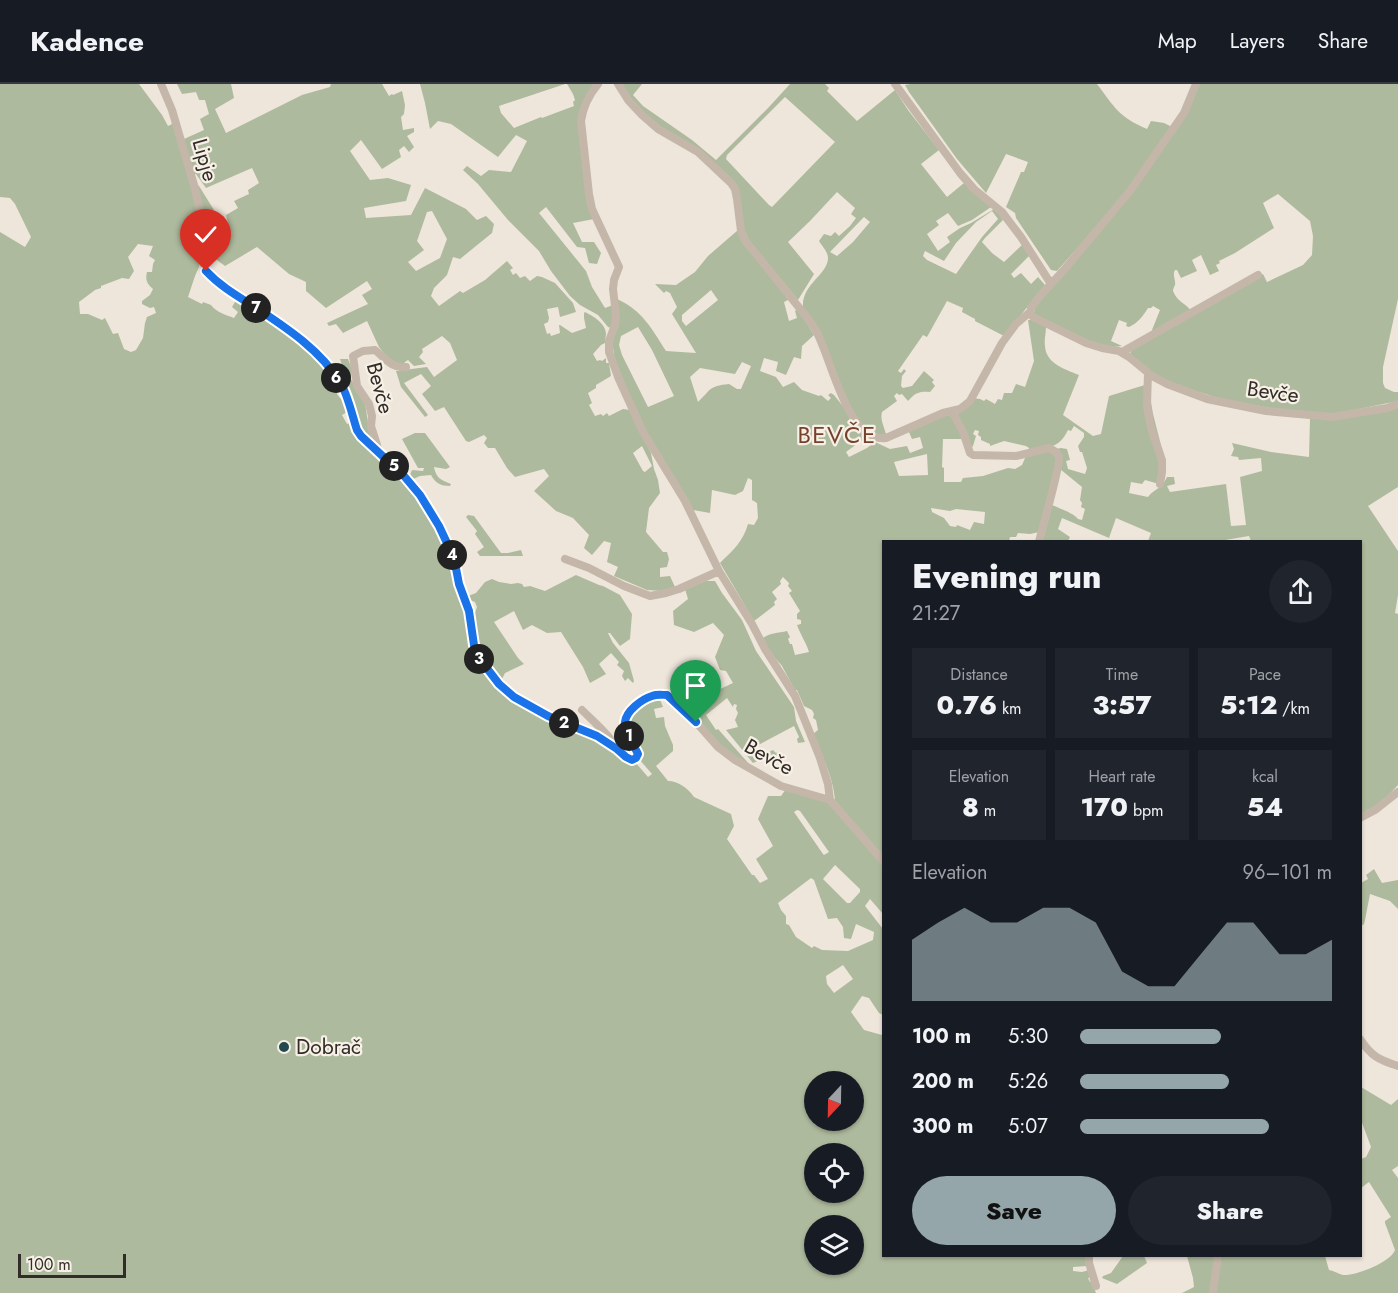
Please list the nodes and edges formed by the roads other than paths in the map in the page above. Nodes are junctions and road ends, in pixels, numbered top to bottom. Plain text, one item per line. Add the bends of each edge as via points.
1 (161, 84) edge
2 (598, 84) edge
3 (618, 84) edge
4 (895, 84) edge
5 (1196, 84) edge
6 (1258, 275) dead end
7 (1051, 284) junction
8 (1030, 312) junction
9 (1122, 352) junction
10 (405, 367) dead end
11 (1148, 373) junction
12 (1398, 404) edge
13 (952, 411) junction
14 (378, 452) junction
15 (1160, 484) dead end
16 (1039, 540) edge
17 (565, 559) dead end
18 (719, 571) junction
19 (582, 710) dead end
20 (617, 749) junction
21 (1398, 792) edge
22 (830, 800) junction
23 (1362, 817) edge
24 (882, 860) edge
25 (1362, 1042) edge
26 (1398, 1066) edge
27 (1089, 1257) edge
28 (1218, 1257) edge
29 (1096, 1286) dead end
30 (1213, 1293) edge

1 - 14 street, Lipje via 197,194 206,271 315,351 340,383 357,430
2 - 18 street via 580,121 592,209 619,267 614,280 616,315 609,352 643,432 685,501
3 - 13 street via 642,115 698,152 731,183 746,242 815,328 839,391 868,434 886,438
4 - 7 street via 974,189 1002,212 1022,237
5 - 7 street via 1184,113 1130,191
6 - 9 street
7 - 8 street
8 - 9 street, Bevče via 1033,318 1086,344
8 - 13 street via 1002,343 970,401
9 - 11 street, Bevče
10 - 14 street, Bevče via 394,366 375,350 353,356 357,386 369,404
11 - 12 street, Bevče via 1207,399 1266,411 1332,417
11 - 15 street via 1147,406 1162,460
13 - 16 street via 973,455 1016,456 1049,448 1058,454 1059,470
14 - 20 street, Lipje via 420,495 439,526 454,558 474,645 499,684 548,716 597,736
17 - 18 street via 650,596
18 - 22 street via 795,696 820,758
19 - 20 street
20 - 22 street, Bevče via 632,760 636,758 638,754 625,723 628,715 651,696 667,695 735,760 781,786
21 - 23 street
22 - 24 street
25 - 26 street via 1373,1055
27 - 29 street
28 - 30 street

